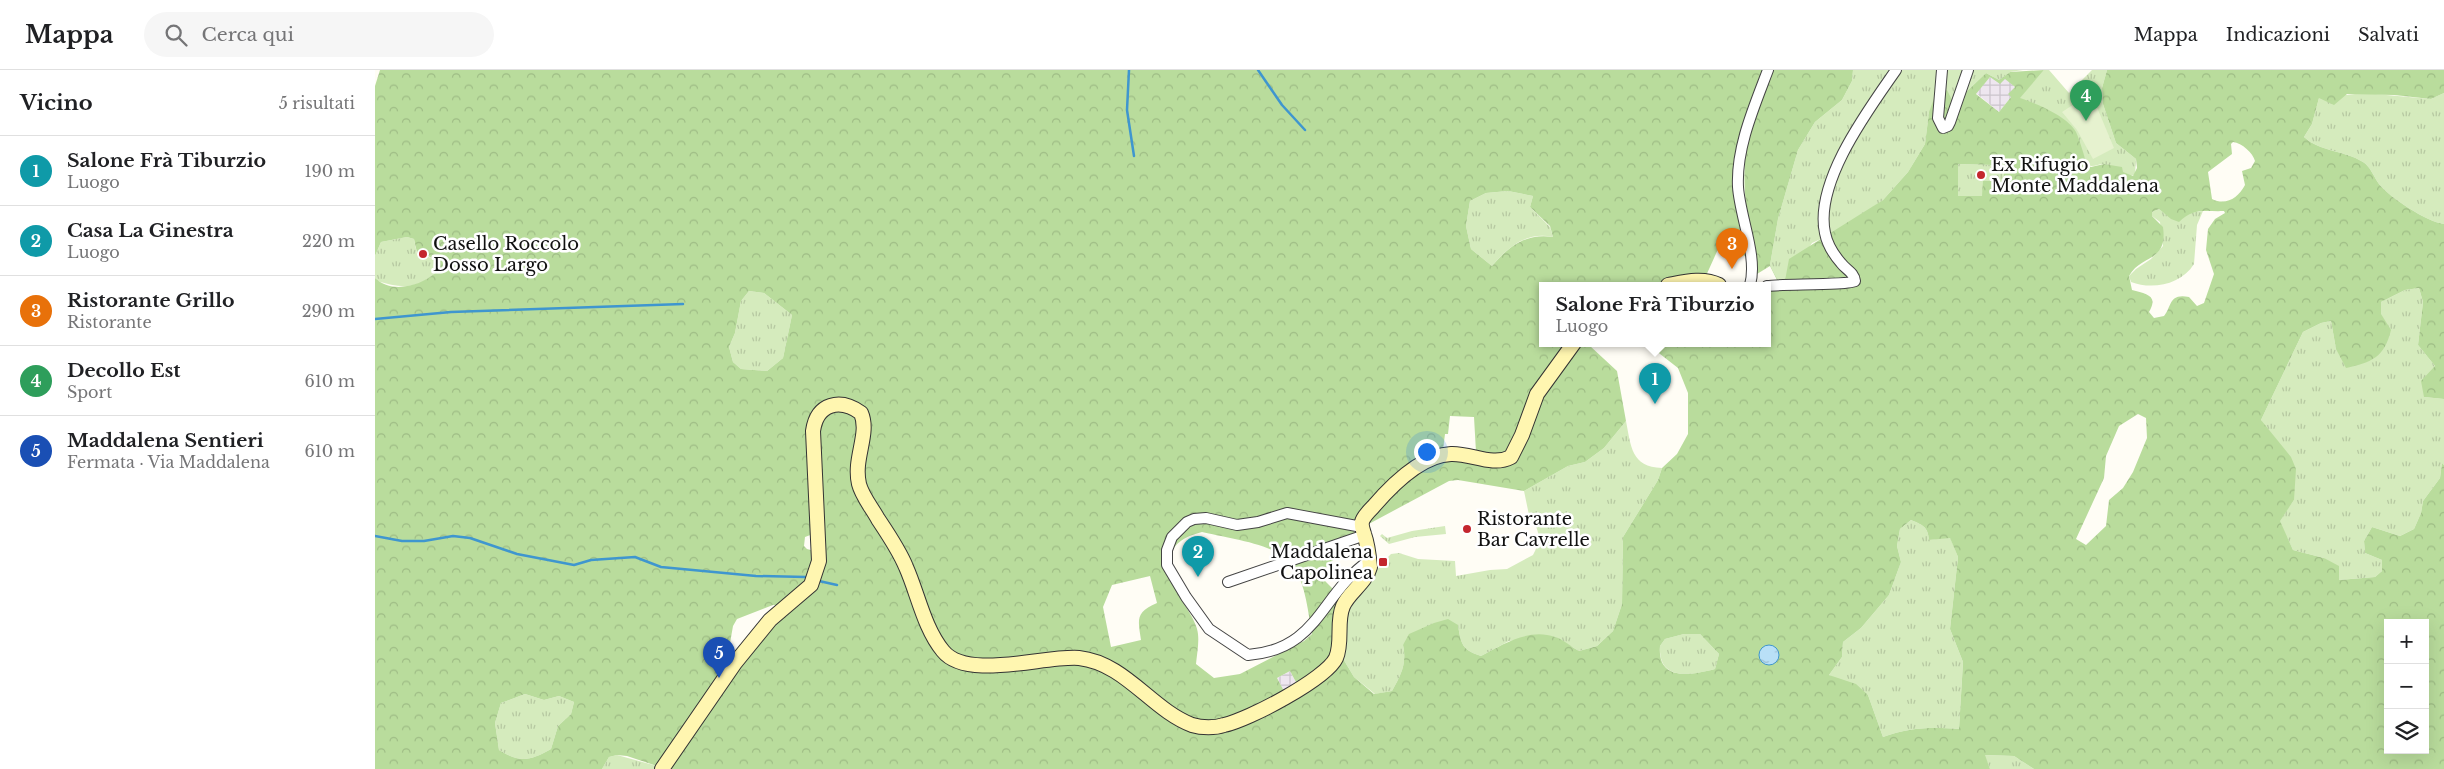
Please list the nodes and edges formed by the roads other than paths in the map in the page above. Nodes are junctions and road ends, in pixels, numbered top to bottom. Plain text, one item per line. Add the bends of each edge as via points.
1 (1768, 70) edge
2 (1896, 70) edge
3 (1942, 70) edge
4 (1968, 70) edge
5 (1681, 282) edge
6 (1713, 282) edge
7 (1751, 282) edge
8 (1771, 286) edge
9 (1571, 347) edge
10 (1363, 531) junction
11 (1370, 560) junction
12 (1228, 582) dead end
13 (662, 769) edge

1 - 7 street via 1738,164 1740,201 1753,272
2 - 8 street via 1851,138 1831,178 1825,231 1842,265 1855,280 1845,284
3 - 4 street via 1938,118 1943,128 1950,122
5 - 6 street
9 - 10 street via 1537,394 1523,435 1511,457 1489,460 1449,454 1438,457 1406,474 1389,488 1365,517
10 - 11 street
10 - 11 street via 1287,513 1237,525 1194,519 1172,537 1167,550 1167,565 1209,629 1248,654 1285,646 1301,637 1345,582
10 - 12 street
11 - 13 street via 1369,572 1342,608 1336,658 1329,667 1317,679 1225,725 1193,725 1096,662 1063,658 996,666 954,660 944,653 935,639 906,566 859,485 858,454 865,424 861,413 843,405 829,406 817,415 813,431 819,562 811,585 771,620 735,663

